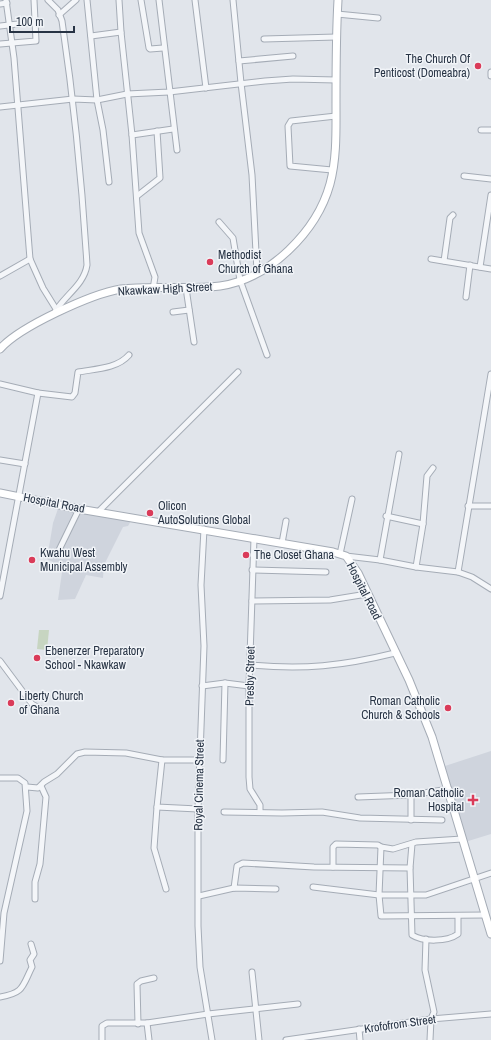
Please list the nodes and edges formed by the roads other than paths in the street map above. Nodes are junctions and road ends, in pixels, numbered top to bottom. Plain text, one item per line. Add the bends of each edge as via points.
1 (34, 0) edge
2 (48, 0) edge
3 (76, 0) edge
4 (87, 0) edge
5 (119, 0) edge
6 (142, 0) edge
7 (159, 0) edge
8 (195, 0) edge
9 (233, 0) edge
10 (338, 0) edge
11 (6, 2) edge
12 (0, 4) edge
13 (337, 14) junction
14 (60, 15) junction
15 (378, 18) dead end
16 (35, 22) junction
17 (9, 24) junction
18 (0, 26) edge
19 (120, 32) junction
20 (91, 36) junction
21 (336, 37) junction
22 (264, 39) dead end
23 (12, 42) junction
24 (0, 44) edge
25 (164, 48) junction
26 (293, 56) dead end
27 (239, 61) junction
28 (491, 72) edge
29 (491, 76) edge
30 (336, 80) junction
31 (241, 83) junction
32 (206, 88) junction
33 (169, 92) junction
34 (127, 94) junction
35 (73, 99) junction
36 (97, 100) junction
37 (17, 105) junction
38 (0, 107) edge
39 (336, 116) junction
40 (173, 129) junction
41 (481, 130) dead end
42 (491, 130) edge
43 (157, 131) junction
44 (132, 134) junction
45 (177, 150) dead end
46 (332, 170) junction
47 (464, 176) dead end
48 (491, 179) edge
49 (109, 182) dead end
50 (491, 195) edge
51 (137, 196) junction
52 (453, 215) dead end
53 (219, 222) dead end
54 (30, 259) junction
55 (431, 259) dead end
56 (444, 260) junction
57 (470, 265) junction
58 (480, 267) junction
59 (491, 269) edge
60 (257, 272) junction
61 (0, 276) edge
62 (240, 280) junction
63 (186, 288) junction
64 (153, 289) junction
65 (466, 296) dead end
66 (189, 310) junction
67 (55, 312) junction
68 (173, 312) dead end
69 (9, 342) junction
70 (194, 342) dead end
71 (0, 345) edge
72 (0, 349) edge
73 (129, 355) dead end
74 (267, 355) dead end
75 (238, 372) dead end
76 (491, 374) edge
77 (0, 384) edge
78 (38, 393) junction
79 (399, 454) dead end
80 (0, 460) edge
81 (25, 464) junction
82 (433, 468) dead end
83 (0, 493) edge
84 (20, 496) junction
85 (352, 499) dead end
86 (468, 506) junction
87 (491, 506) edge
88 (79, 508) junction
89 (99, 511) junction
90 (386, 516) junction
91 (286, 521) dead end
92 (423, 524) junction
93 (204, 529) junction
94 (254, 538) junction
95 (282, 543) junction
96 (58, 552) dead end
97 (343, 555) junction
98 (380, 560) junction
99 (416, 567) junction
100 (252, 570) junction
101 (326, 572) dead end
102 (458, 572) junction
103 (491, 589) edge
104 (367, 594) junction
105 (0, 596) edge
106 (252, 601) junction
107 (395, 653) junction
108 (0, 661) edge
109 (250, 665) junction
110 (225, 683) junction
111 (202, 686) junction
112 (249, 686) junction
113 (41, 709) dead end
114 (162, 760) junction
115 (200, 760) junction
116 (223, 760) dead end
117 (0, 778) edge
118 (41, 786) junction
119 (26, 787) junction
120 (448, 789) junction
121 (411, 795) junction
122 (358, 797) dead end
123 (157, 807) junction
124 (198, 810) junction
125 (224, 812) dead end
126 (260, 812) junction
127 (411, 820) junction
128 (442, 820) dead end
129 (462, 839) junction
130 (412, 844) junction
131 (381, 847) junction
132 (333, 867) junction
133 (381, 868) junction
134 (410, 868) junction
135 (491, 873) edge
136 (473, 878) junction
137 (313, 887) dead end
138 (234, 888) junction
139 (166, 889) dead end
140 (276, 889) dead end
141 (379, 895) junction
142 (199, 896) junction
143 (412, 896) junction
144 (35, 899) dead end
145 (485, 915) junction
146 (412, 916) junction
147 (458, 916) junction
148 (489, 922) edge
149 (491, 934) edge
150 (426, 939) junction
151 (31, 944) dead end
152 (0, 961) edge
153 (252, 972) dead end
154 (154, 978) dead end
155 (0, 997) edge
156 (298, 1004) dead end
157 (255, 1010) junction
158 (208, 1014) junction
159 (491, 1014) edge
160 (431, 1019) junction
161 (148, 1023) junction
162 (138, 1024) junction
163 (359, 1030) junction
164 (102, 1040) edge
165 (149, 1040) edge
166 (212, 1040) edge
167 (259, 1040) edge
168 (286, 1040) edge
169 (360, 1040) edge
170 (430, 1040) edge

1 - 16 street
2 - 14 street
3 - 14 street
4 - 20 street
5 - 19 street
6 - 25 street via 149,48
7 - 25 street
8 - 32 street
9 - 27 street
10 - 13 street, Nkawkaw High Street
11 - 12 street
11 - 17 street
13 - 15 street
13 - 21 street, Nkawkaw High Street
14 - 35 street
16 - 17 street
16 - 23 street via 36,41
17 - 18 street
17 - 23 street
19 - 20 street
19 - 34 street
20 - 36 street
21 - 22 street
21 - 30 street, Nkawkaw High Street
23 - 24 street
23 - 37 street
25 - 33 street
26 - 27 street
27 - 31 street
28 - 29 street
30 - 31 street
30 - 39 street, Nkawkaw High Street
31 - 32 street
31 - 60 street via 252,175
32 - 33 street
33 - 34 street
33 - 40 street
34 - 36 street
34 - 44 street
35 - 36 street
35 - 37 street
35 - 67 street via 87,265 71,293
36 - 49 street
37 - 38 street
37 - 54 street
39 - 46 street, Nkawkaw High Street
39 - 46 street via 291,121 288,126 290,166
40 - 43 street
40 - 45 street
41 - 42 street
43 - 44 street
43 - 51 street via 160,178
44 - 51 street
46 - 60 street, Nkawkaw High Street via 324,202 304,234 285,254
47 - 48 street
50 - 58 street
51 - 64 street via 139,233 155,277
52 - 56 street via 450,218
53 - 62 street via 233,238
54 - 61 street
54 - 67 street
55 - 56 street
56 - 57 street
57 - 58 street
57 - 65 street
58 - 59 street
60 - 62 street, Nkawkaw High Street
62 - 63 street, Nkawkaw High Street via 222,286
62 - 74 street
63 - 64 street, Nkawkaw High Street
63 - 66 street
64 - 67 street, Nkawkaw High Street via 108,293
66 - 68 street
66 - 70 street
67 - 69 street, Nkawkaw High Street
69 - 71 street
69 - 72 street, Nkawkaw High Street
73 - 78 street via 122,361 101,368 78,372 75,393 72,396
75 - 89 street
76 - 86 street
77 - 78 street
78 - 81 street
79 - 90 street
80 - 81 street
81 - 84 street
82 - 92 street via 427,476
83 - 84 street, Hospital Road
84 - 88 street, Hospital Road
84 - 105 street
85 - 97 street
86 - 87 street
86 - 102 street
88 - 89 street, Hospital Road
88 - 96 street
89 - 93 street, Hospital Road
90 - 92 street
90 - 98 street
91 - 95 street
92 - 99 street
93 - 94 street, Hospital Road
93 - 111 street, Royal Cinema Street via 201,585 204,646
94 - 95 street, Hospital Road
94 - 100 street, Presby Street
95 - 97 street, Hospital Road
97 - 98 street
97 - 104 street, Hospital Road via 351,562
98 - 99 street
99 - 102 street
100 - 101 street
100 - 106 street, Presby Street
102 - 103 street
104 - 106 street via 330,600
104 - 107 street, Hospital Road
106 - 109 street, Presby Street
107 - 109 street via 324,667 286,668
107 - 120 street, Hospital Road via 424,715
108 - 113 street via 32,704
109 - 112 street, Presby Street
110 - 111 street
110 - 112 street
110 - 116 street
111 - 115 street, Royal Cinema Street
112 - 126 street, Presby Street via 250,789 260,805
114 - 115 street
114 - 118 street via 126,753 85,752 77,754
114 - 123 street
115 - 124 street, Royal Cinema Street
117 - 119 street via 18,778
118 - 119 street
118 - 144 street via 46,797
119 - 152 street via 27,811 4,913
120 - 121 street
120 - 129 street, Hospital Road
121 - 122 street
121 - 127 street
123 - 124 street
123 - 139 street via 154,848
124 - 142 street, Royal Cinema Street
125 - 126 street
126 - 127 street via 322,812 360,818
127 - 128 street
129 - 130 street
129 - 136 street, Hospital Road
130 - 131 street via 393,849
130 - 134 street
131 - 132 street via 376,844 336,844 333,847
131 - 133 street
132 - 133 street
132 - 138 street via 243,863 237,866
133 - 134 street
133 - 141 street
134 - 143 street
135 - 136 street
136 - 143 street via 434,894
136 - 145 street, Hospital Road
137 - 141 street
138 - 140 street
138 - 142 street
141 - 143 street
141 - 146 street via 381,916
142 - 158 street, Royal Cinema Street via 199,956
143 - 146 street
145 - 147 street
145 - 148 street, Hospital Road
146 - 147 street
146 - 150 street via 412,935
147 - 150 street via 458,934 452,939
148 - 149 street, Hospital Road
150 - 160 street via 425,970 434,1012
151 - 155 street via 34,954 30,959 32,967 20,991 14,995
153 - 157 street
154 - 162 street via 137,984
156 - 157 street
157 - 158 street
157 - 167 street
158 - 161 street
158 - 166 street, Royal Cinema Street
159 - 160 street, Krofofrom Street
160 - 163 street, Krofofrom Street
160 - 170 street
161 - 162 street
161 - 165 street
162 - 164 street via 104,1023
163 - 168 street, Krofofrom Street
163 - 169 street

